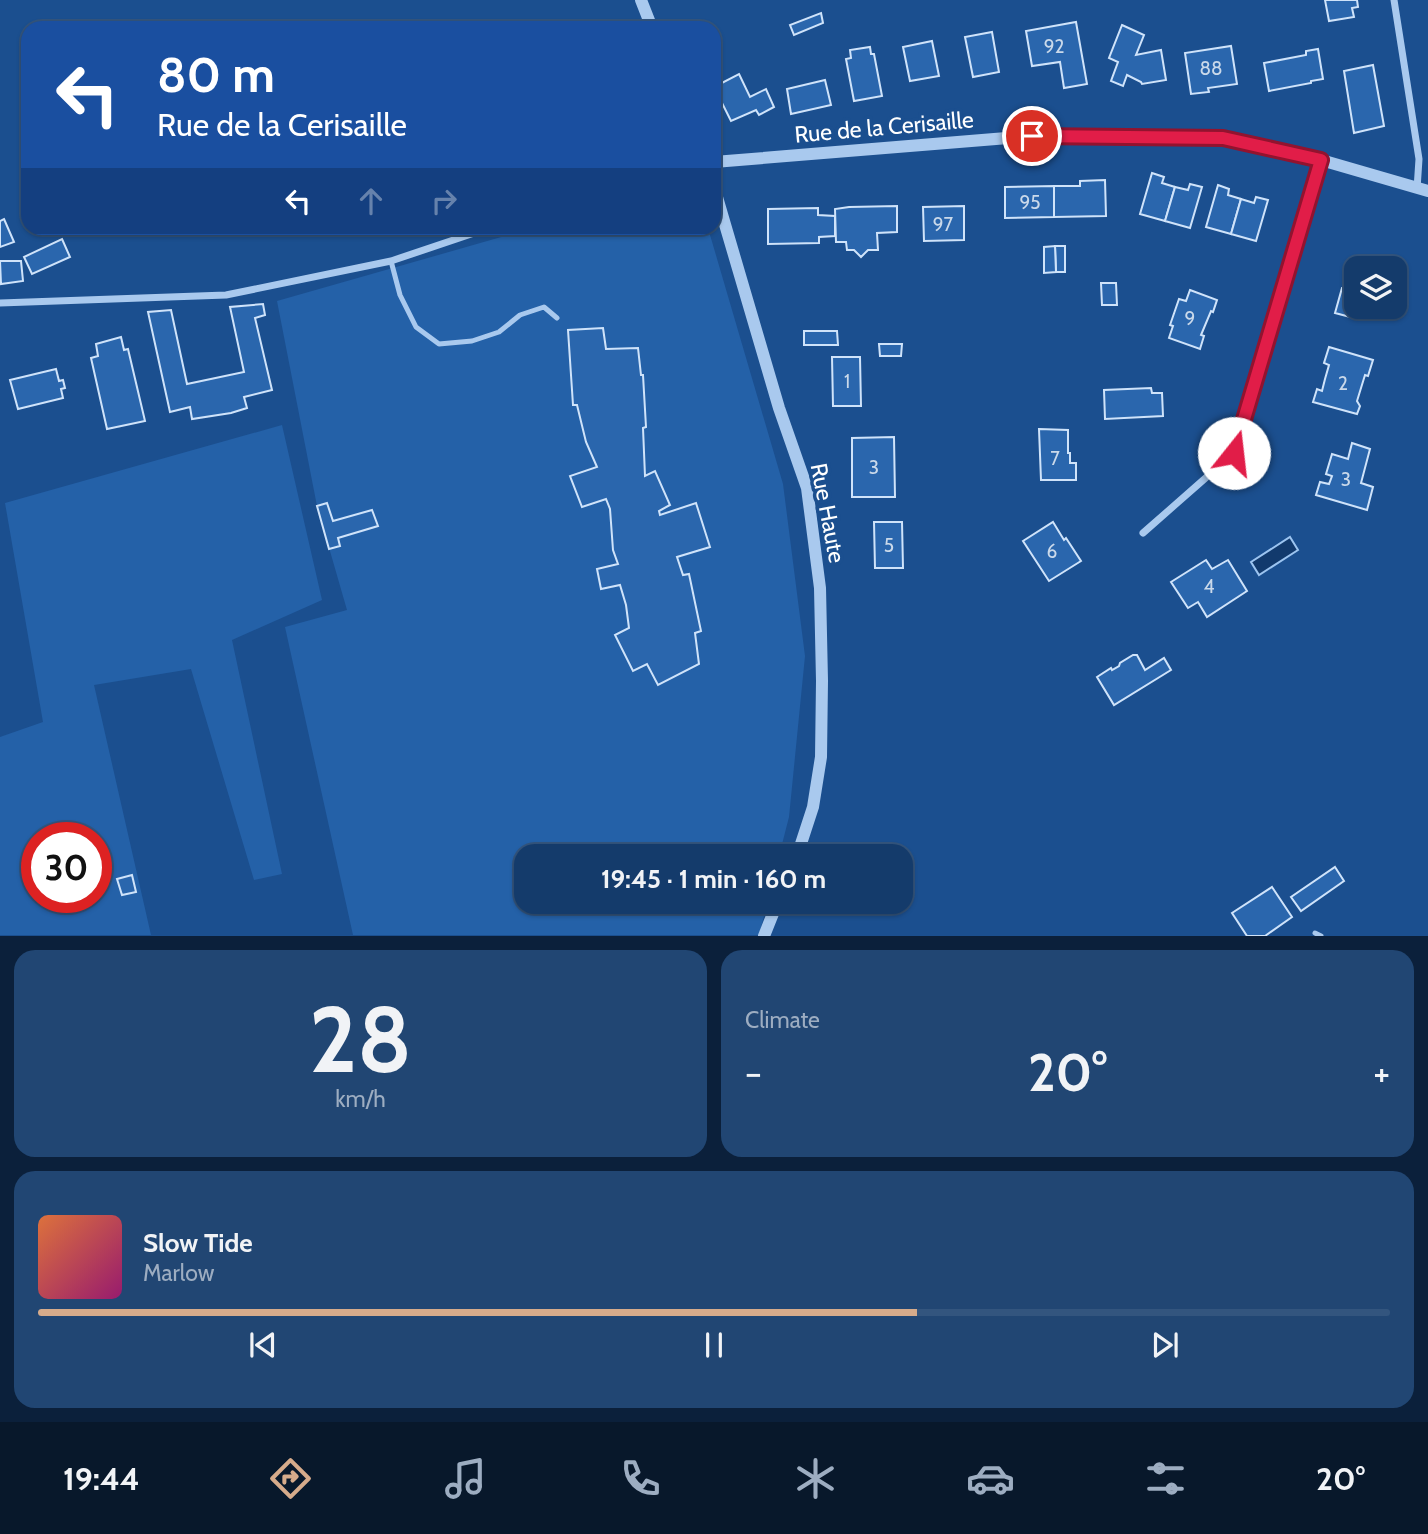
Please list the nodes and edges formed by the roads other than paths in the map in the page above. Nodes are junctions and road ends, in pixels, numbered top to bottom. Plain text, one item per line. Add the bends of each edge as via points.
1 (641, 0) edge
2 (1394, 0) edge
3 (649, 21) edge
4 (1321, 160) junction
5 (721, 161) edge
6 (1423, 190) edge
7 (721, 211) edge
8 (468, 235) edge
9 (391, 261) junction
10 (0, 303) edge
11 (557, 318) dead end
12 (1143, 533) dead end
13 (801, 844) edge
14 (773, 914) edge
15 (764, 936) edge

1 - 3 street
2 - 6 street
4 - 5 street, Rue de la Cerisaille via 1223,138 1032,136
4 - 6 street, Rue de la Cerisaille
4 - 12 street via 1234,453
7 - 13 street, Rue Haute via 807,488 820,588 821,757
8 - 9 street
9 - 10 street via 226,295
9 - 11 lane via 400,295 416,327 439,344 472,341 499,332 520,315 544,306
14 - 15 street

